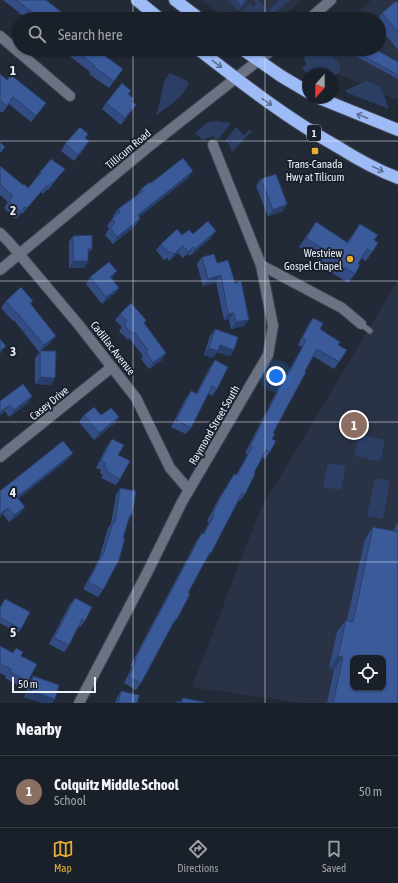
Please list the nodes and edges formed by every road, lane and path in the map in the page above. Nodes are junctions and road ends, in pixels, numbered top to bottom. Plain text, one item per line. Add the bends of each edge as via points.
1 (136, 0) edge
2 (175, 0) edge
3 (331, 0) edge
4 (151, 12) edge
5 (191, 12) edge
6 (316, 12) edge
7 (0, 36) edge
8 (12, 46) edge
9 (23, 56) edge
10 (207, 56) edge
11 (252, 56) edge
12 (265, 56) edge
13 (259, 61) junction
14 (236, 78) junction
15 (302, 88) edge
16 (70, 96) dead end
17 (334, 104) edge
18 (398, 130) edge
19 (214, 145) dead end
20 (398, 178) edge
21 (0, 233) edge
22 (20, 254) junction
23 (261, 265) junction
24 (0, 270) edge
25 (362, 324) joint
26 (370, 331) dead end
27 (112, 367) junction
28 (0, 457) edge
29 (189, 490) junction
30 (78, 703) edge

1 - 4 highway
2 - 5 highway
3 - 6 street
7 - 8 street
9 - 16 street
10 -> 14 highway, 1
11 - 13 highway
12 - 13 street, Tillicum Road
13 - 14 street, Tillicum Road
13 - 15 highway
14 -> 20 highway, 1 via 324,139
14 - 22 street, Tillicum Road
18 -> 17 highway
19 - 23 street, Raymond Street South
21 - 22 street, Cadillac Avenue
22 - 24 street, Tillicum Road
22 - 27 street, Cadillac Avenue
23 - 25 street via 342,308
23 - 29 street, Raymond Street South via 273,326 268,355
25 - 26 lane
27 - 28 street, Casey Drive
27 - 29 street, Cadillac Avenue via 136,398 170,468
29 - 30 street, Raymond Street South

